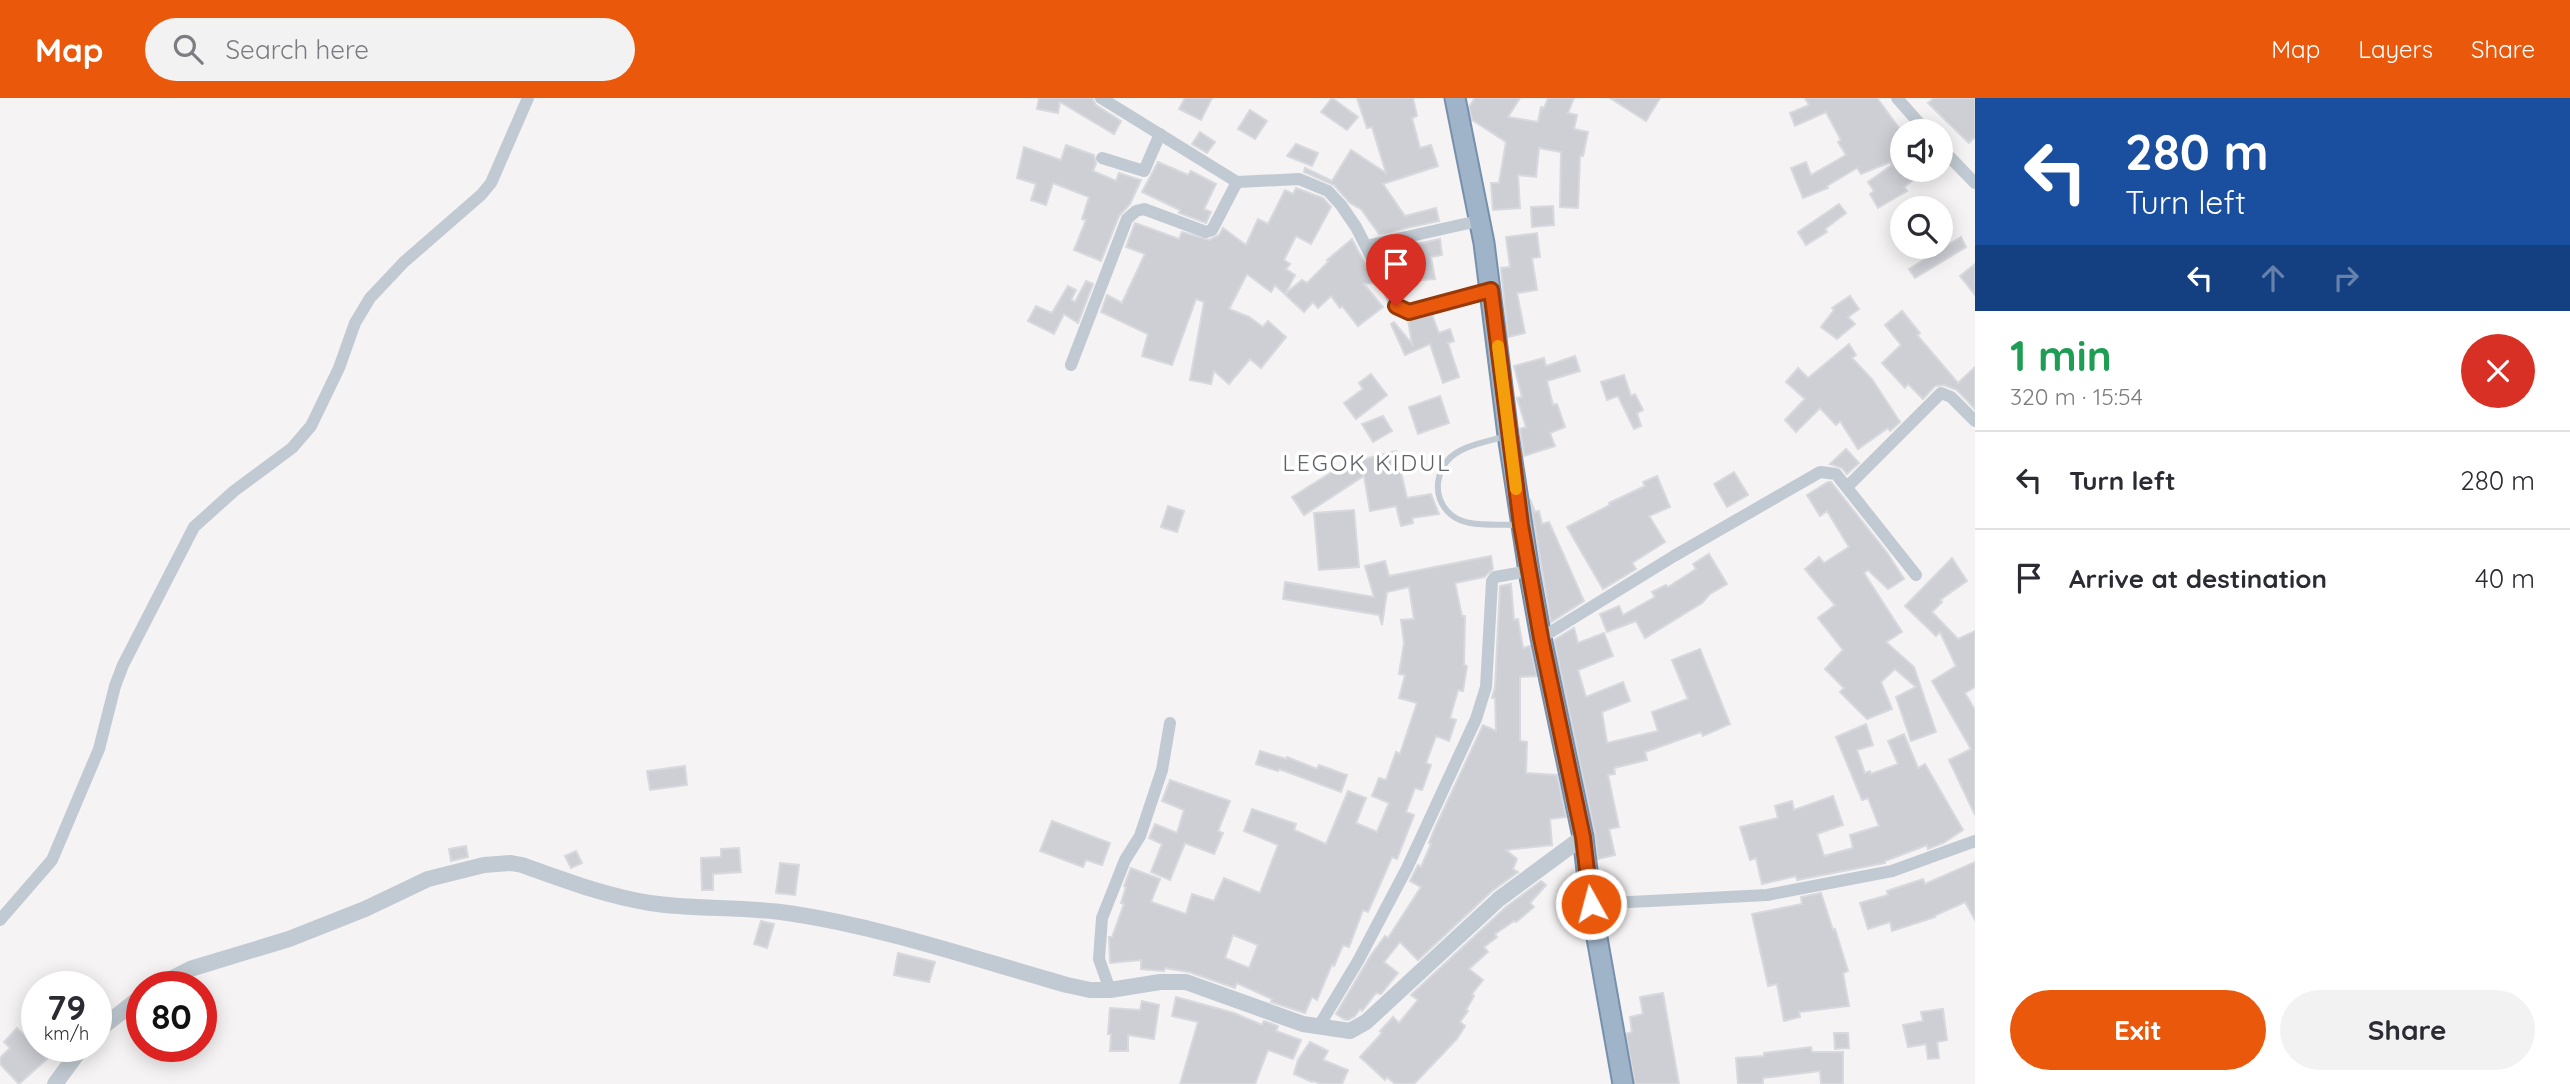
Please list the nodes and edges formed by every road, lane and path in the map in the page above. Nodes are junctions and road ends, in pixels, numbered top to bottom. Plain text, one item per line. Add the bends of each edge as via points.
1 (528, 98) edge
2 (1101, 98) edge
3 (1455, 98) edge
4 (1897, 98) edge
5 (1915, 119) edge
6 (1160, 134) junction
7 (1102, 158) dead end
8 (1953, 160) edge
9 (1237, 182) junction
10 (1975, 183) edge
11 (1478, 221) junction
12 (1366, 246) junction
13 (1491, 290) junction
14 (1071, 365) dead end
15 (1975, 421) edge
16 (1508, 435) junction
17 (1847, 487) junction
18 (1521, 525) junction
19 (1529, 571) junction
20 (1916, 575) dead end
21 (1541, 638) junction
22 (1170, 723) dead end
23 (1583, 837) junction
24 (1975, 841) edge
25 (1591, 904) junction
26 (0, 919) edge
27 (186, 971) edge
28 (1110, 990) junction
29 (126, 1009) edge
30 (112, 1019) edge
31 (1319, 1026) junction
32 (71, 1062) edge
33 (55, 1084) edge
34 (1623, 1084) edge

1 - 26 street via 491,183 370,298 311,426 292,448 194,527 123,665 99,749 52,860
2 - 6 street
3 - 11 highway
4 - 5 street
6 - 7 street via 1144,171
6 - 9 street
8 - 10 street
9 - 12 street via 1291,179 1313,183 1341,205
9 - 14 street via 1212,230 1206,232 1144,209 1127,219
11 - 12 street
11 - 13 highway
12 - 13 street via 1402,310
13 - 16 highway
15 - 17 street via 1941,393
16 - 18 highway
16 - 18 lane via 1466,448 1448,461 1438,482 1438,499 1446,512 1470,523
17 - 20 street
17 - 21 street via 1836,474 1820,471
18 - 19 highway
19 - 21 highway
19 - 31 street via 1495,577 1492,582 1486,687 1476,719 1408,868
21 - 23 highway
22 - 28 street via 1162,770 1144,824 1102,918 1099,959
23 - 25 highway
23 - 31 street via 1499,899 1359,1028 1336,1031
24 - 25 street via 1892,871 1767,895
25 - 34 highway
27 - 28 street via 289,939 428,879 511,863 603,893 650,902 787,913 858,926 1067,985
28 - 31 street via 1186,982
29 - 30 street
32 - 33 street

